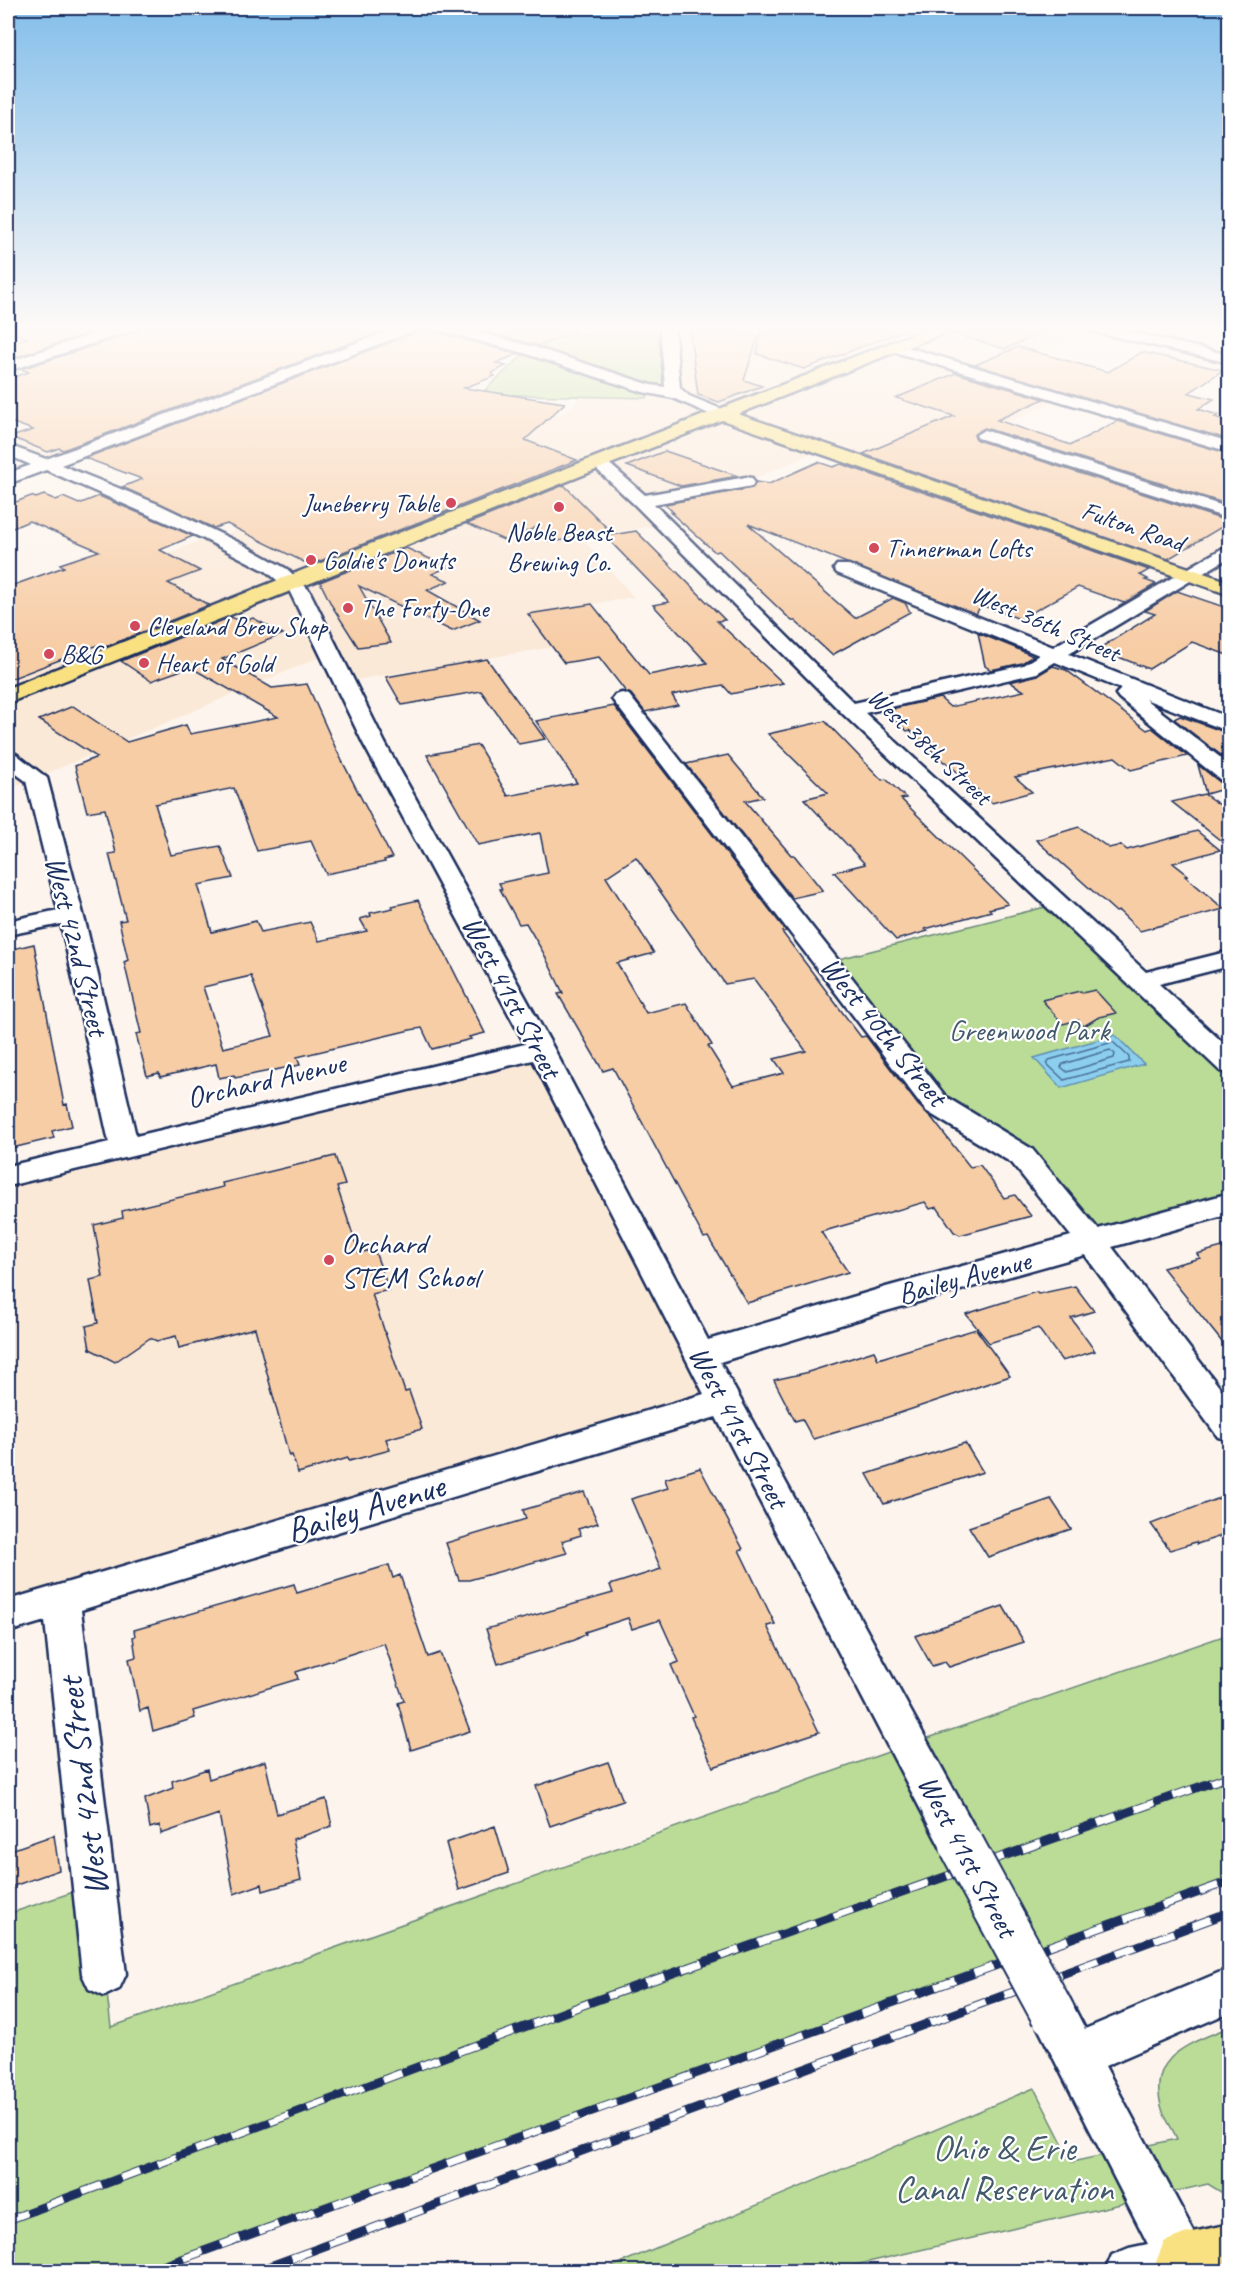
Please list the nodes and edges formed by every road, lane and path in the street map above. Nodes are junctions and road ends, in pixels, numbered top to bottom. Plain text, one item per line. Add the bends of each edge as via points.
1 (132, 432) edge
2 (674, 432) edge
3 (775, 432) edge
4 (1181, 432) edge
5 (984, 435) dead end
6 (1230, 447) edge
7 (8, 450) edge
8 (598, 462) junction
9 (46, 465) junction
10 (8, 479) edge
11 (746, 482) dead end
12 (641, 501) junction
13 (1230, 514) edge
14 (1230, 549) edge
15 (843, 569) dead end
16 (1189, 574) junction
17 (292, 581) junction
18 (1230, 589) edge
19 (1055, 654) junction
20 (1106, 677) junction
21 (8, 696) edge
22 (622, 699) dead end
23 (850, 710) junction
24 (1230, 726) edge
25 (8, 759) edge
26 (1230, 776) edge
27 (71, 915) junction
28 (8, 928) edge
29 (1230, 958) edge
30 (1141, 981) junction
31 (541, 1049) junction
32 (1230, 1065) edge
33 (125, 1148) junction
34 (8, 1176) edge
35 (1230, 1203) edge
36 (1092, 1242) junction
37 (700, 1355) junction
38 (724, 1401) junction
39 (1230, 1427) edge
40 (61, 1600) junction
41 (8, 1616) edge
42 (104, 1974) dead end
43 (1230, 1989) edge
44 (1075, 2056) junction
45 (1201, 2262) edge
46 (1128, 2271) edge

1 - 9 street
2 - 8 main road
3 - 16 main road, Fulton Road
4 - 6 street
5 - 13 street
7 - 9 street
8 - 12 street, West 38th Street
8 - 17 main road
9 - 10 street
9 - 17 street via 172,516
11 - 12 street
12 - 23 street, West 38th Street
14 - 16 street
15 - 19 street, West 36th Street
16 - 18 main road, Fulton Road
16 - 19 street
17 - 21 main road
17 - 31 street, West 41st Street via 302,594 374,743
19 - 20 street, West 36th Street
19 - 23 street via 1030,669
20 - 24 street, West 36th Street
20 - 26 street
22 - 36 street, West 40th Street via 936,1104 1022,1156
23 - 30 street, West 38th Street
25 - 27 street, West 42nd Street via 36,778
27 - 28 street
27 - 33 street, West 42nd Street
29 - 30 street
30 - 32 street, West 38th Street
31 - 33 street, Orchard Avenue
31 - 37 street, West 41st Street
33 - 34 street, Orchard Avenue
35 - 36 street, Bailey Avenue
36 - 37 street, Bailey Avenue
36 - 39 street, West 40th Street
37 - 38 street, West 41st Street
38 - 40 street, Bailey Avenue
38 - 44 street, West 41st Street, bridge
40 - 41 street, Bailey Avenue
40 - 42 street, West 42nd Street
43 - 44 street
44 - 45 street, West 41st Street
45 - 46 street

